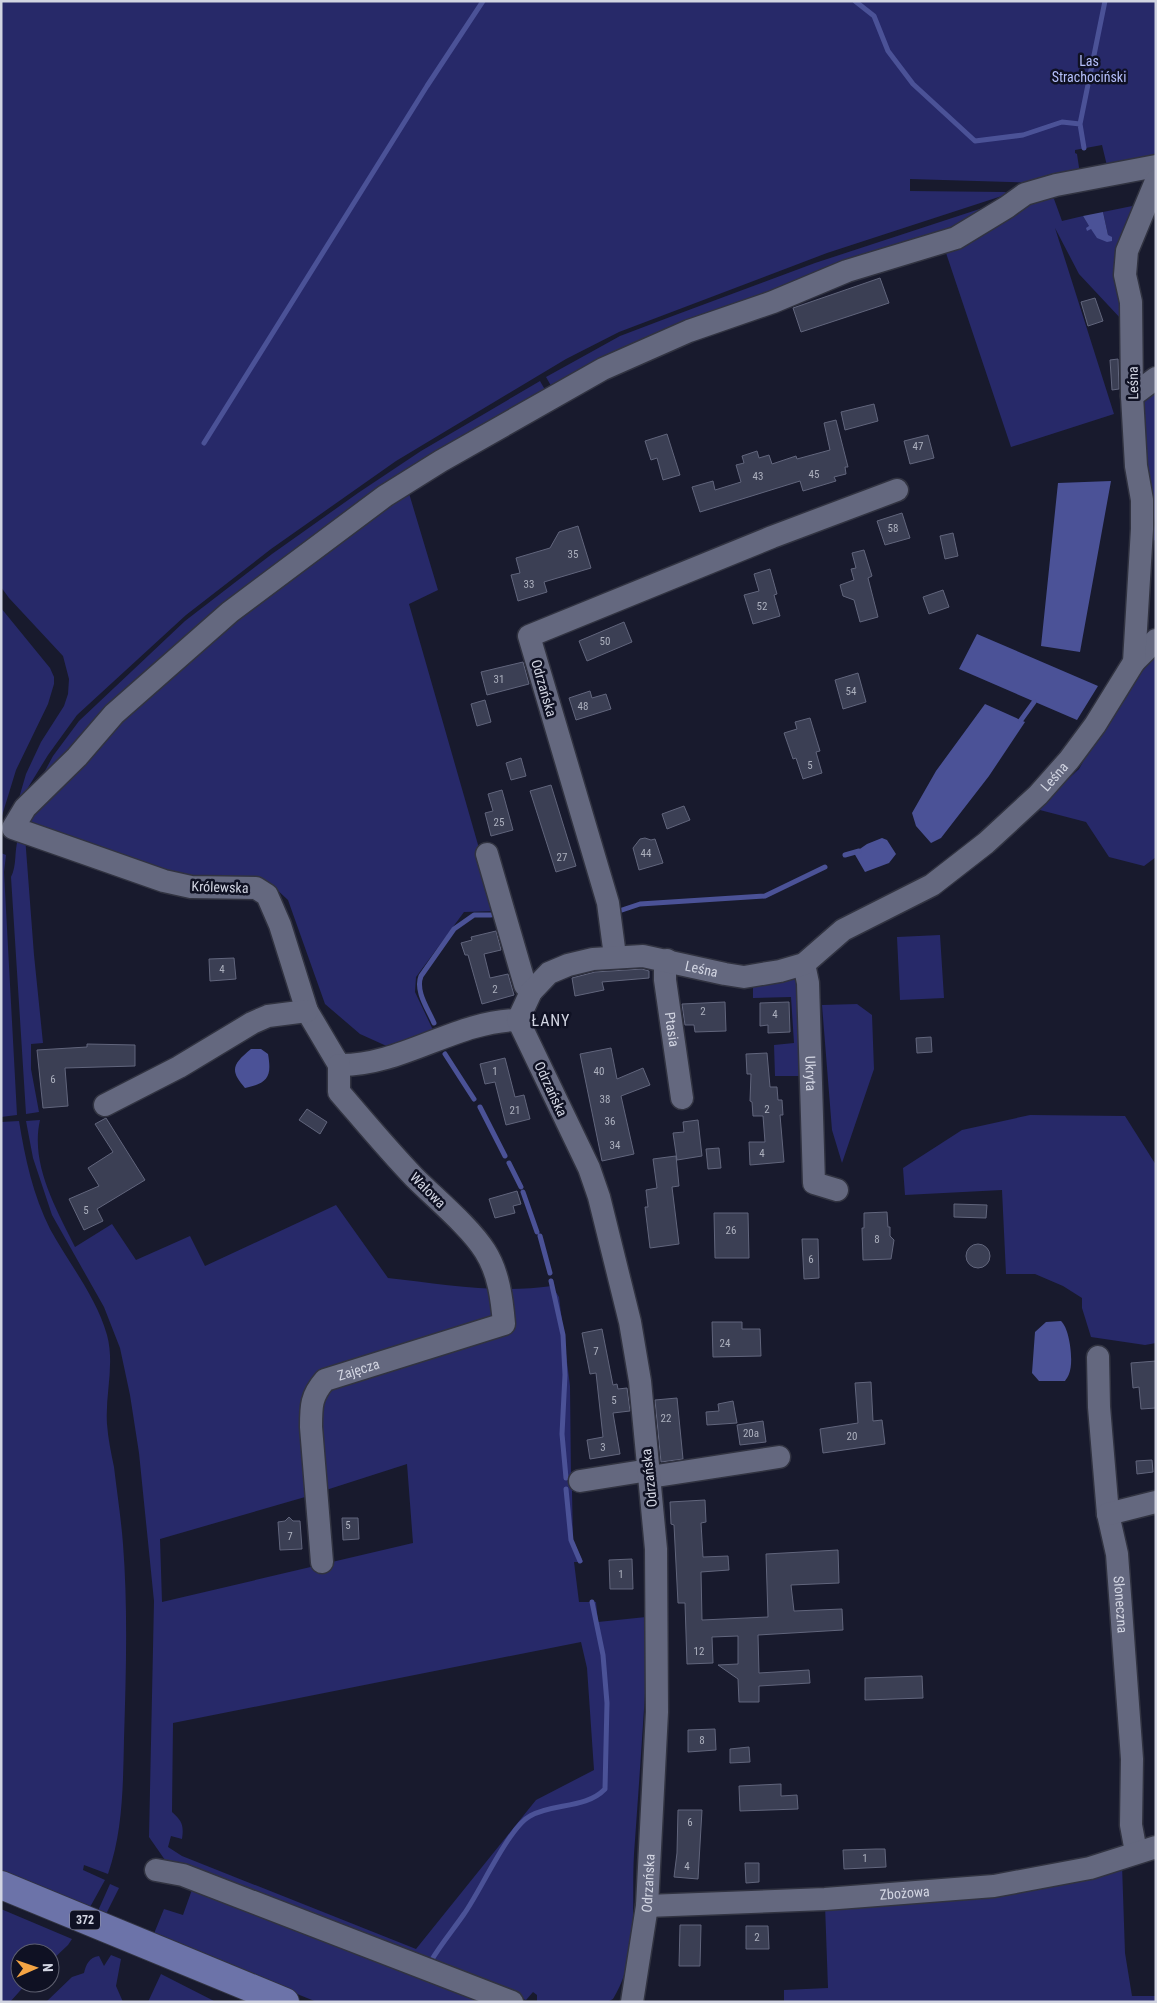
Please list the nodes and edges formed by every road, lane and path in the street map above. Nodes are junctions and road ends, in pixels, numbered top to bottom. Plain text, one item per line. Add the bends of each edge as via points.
1 (1156, 166) edge
2 (1156, 181) edge
3 (1156, 378) edge
4 (1132, 396) junction
5 (897, 490) dead end
6 (1156, 640) edge
7 (1134, 662) junction
8 (487, 854) dead end
9 (615, 956) junction
10 (667, 960) junction
11 (804, 964) junction
12 (531, 992) junction
13 (307, 1011) junction
14 (518, 1020) junction
15 (339, 1065) junction
16 (682, 1098) dead end
17 (105, 1105) dead end
18 (837, 1190) dead end
19 (504, 1324) joint
20 (1098, 1357) dead end
21 (779, 1457) dead end
22 (650, 1473) junction
23 (580, 1481) dead end
24 (1156, 1502) edge
25 (1108, 1514) junction
26 (322, 1562) dead end
27 (1146, 1850) edge
28 (156, 1870) dead end
29 (1, 1885) edge
30 (647, 1906) junction
31 (285, 2002) edge
32 (512, 2002) edge
33 (632, 2002) edge

1 - 13 street, Królewska via 1025,194 956,238 846,271 773,302 689,331 603,369 385,496 230,612 114,714 77,757 25,808 13,828 111,864 191,887 256,888 267,895 280,925
2 - 4 street, Leśna via 1128,251 1125,275 1132,322
3 - 4 street
4 - 7 street, Leśna via 1136,466 1142,500
5 - 9 street, Odrzańska via 529,636 608,903
6 - 7 street
7 - 11 street, Leśna via 1069,760 1038,795 986,843 932,885 843,930
8 - 12 street via 525,985
9 - 10 street, Leśna
9 - 12 street via 568,965 549,973
10 - 11 street, Leśna via 744,977
10 - 16 street, Ptasia via 665,980
11 - 18 street, Ukryta via 808,983 814,1183
12 - 14 street
13 - 15 street, Królewska
13 - 17 street via 268,1016 252,1023 179,1067
14 - 15 street via 501,1020 478,1026 380,1061
14 - 22 street, Odrzańska via 589,1168 599,1197 630,1322
15 - 19 street, Wałowa via 339,1092 486,1252 497,1278
19 - 26 street, Zajęcza via 325,1380 317,1390 311,1405
20 - 25 street, Słoneczna
21 - 22 street
22 - 23 street
22 - 30 street, Odrzańska via 656,1548 657,1712
24 - 25 street
25 - 27 street, Słoneczna via 1117,1554 1132,1759 1131,1825
27 - 30 street, Zbożowa via 1090,1868 978,1888 825,1899
28 - 32 street via 183,1875
29 - 31 main road, 372
30 - 33 street, Odrzańska

